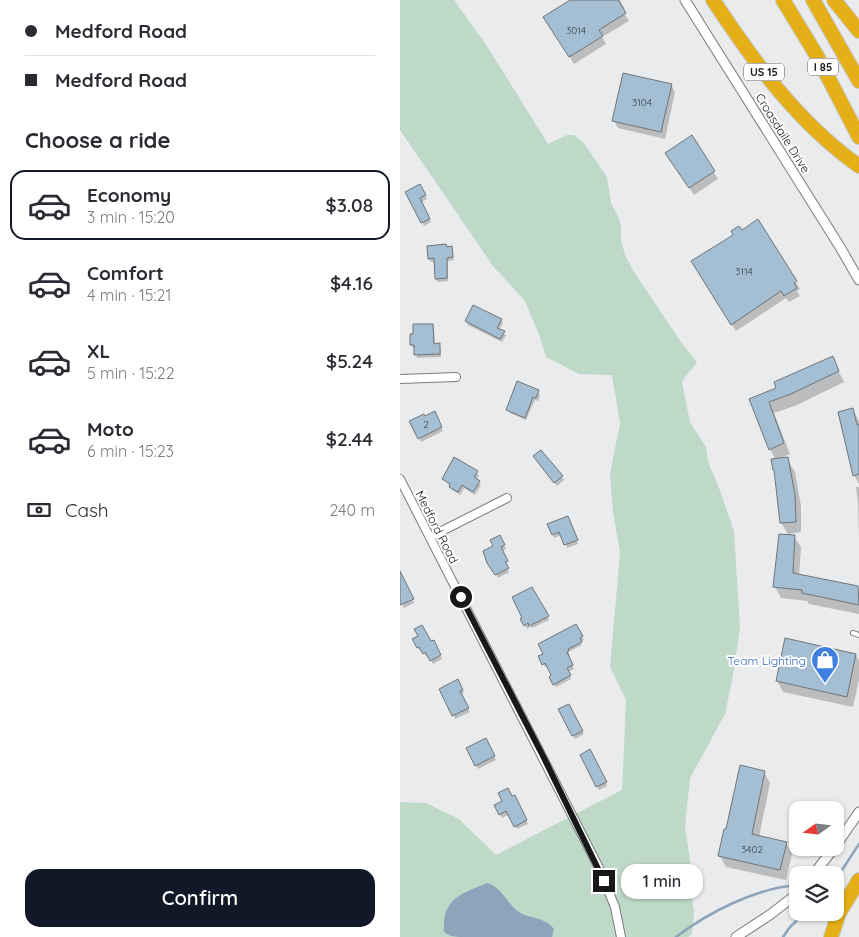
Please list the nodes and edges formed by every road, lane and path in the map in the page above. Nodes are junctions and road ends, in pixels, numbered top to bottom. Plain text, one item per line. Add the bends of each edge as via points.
1 (685, 0) edge
2 (714, 0) edge
3 (783, 0) edge
4 (813, 0) edge
5 (834, 0) edge
6 (859, 31) edge
7 (859, 81) edge
8 (859, 137) edge
9 (859, 166) edge
10 (859, 280) edge
11 (456, 377) dead end
12 (400, 379) edge
13 (400, 479) edge
14 (507, 498) dead end
15 (430, 537) junction
16 (852, 634) dead end
17 (859, 635) edge
18 (859, 812) edge
19 (844, 834) edge
20 (828, 856) edge
21 (820, 866) edge
22 (859, 880) edge
23 (789, 900) edge
24 (621, 937) edge
25 (736, 937) edge
26 (831, 937) edge

1 - 10 street, Croasdaile Drive
2 - 9 highway, US 15 via 770,79 804,119
3 - 8 highway, I 85 via 817,56
4 - 7 highway, I 85
5 - 6 highway
11 - 12 street
13 - 15 street, Medford Road
14 - 15 street
15 - 24 street, Medford Road via 598,866 615,907
16 - 17 lane
18 - 19 street
20 - 21 street
22 - 26 highway via 839,913
23 - 25 street

